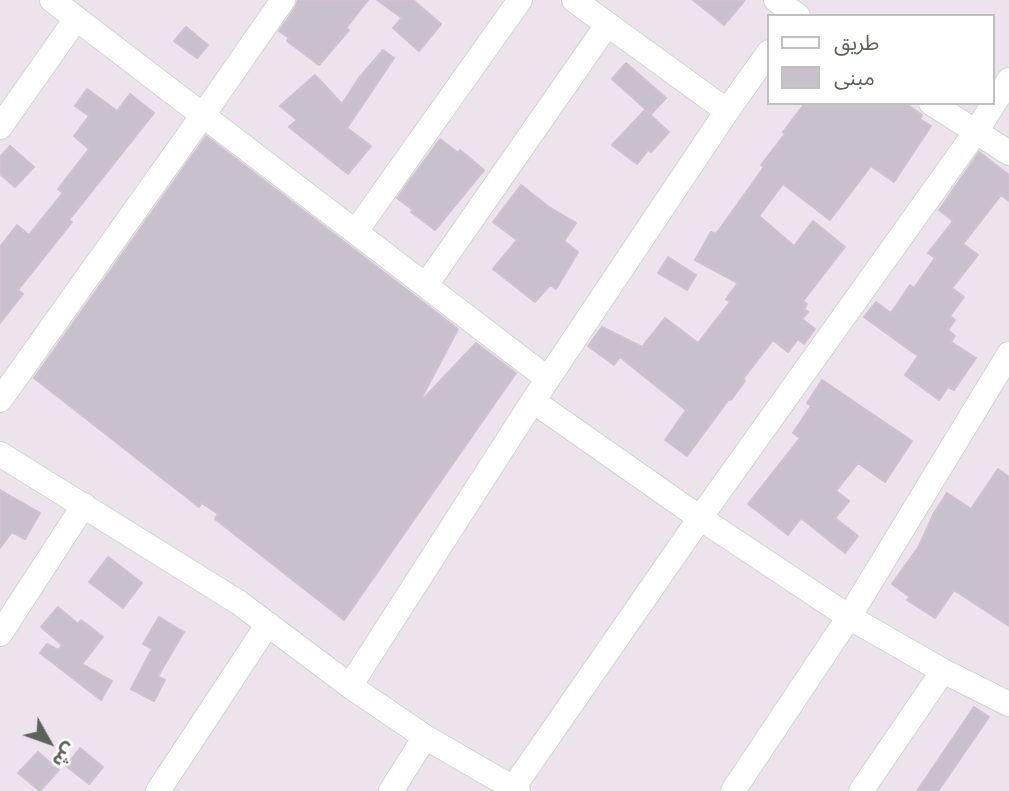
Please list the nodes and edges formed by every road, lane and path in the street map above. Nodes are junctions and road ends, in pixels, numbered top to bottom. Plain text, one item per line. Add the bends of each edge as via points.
1 (52, 0) edge
2 (283, 0) edge
3 (520, 0) edge
4 (574, 0) edge
5 (776, 0) edge
6 (799, 12) edge
7 (76, 19) junction
8 (607, 25) junction
9 (768, 53) edge
10 (1009, 80) edge
11 (995, 101) edge
12 (934, 105) edge
13 (993, 105) edge
14 (727, 111) junction
15 (204, 116) junction
16 (0, 127) edge
17 (975, 132) junction
18 (1009, 153) edge
19 (356, 231) junction
20 (426, 285) junction
21 (1009, 354) edge
22 (548, 379) junction
23 (4, 383) edge
24 (533, 401) junction
25 (0, 454) edge
26 (84, 505) junction
27 (700, 518) junction
28 (849, 617) junction
29 (268, 624) junction
30 (0, 635) edge
31 (943, 670) junction
32 (350, 685) junction
33 (1009, 704) edge
34 (425, 737) junction
35 (515, 790) edge
36 (158, 791) edge
37 (391, 791) edge
38 (733, 791) edge
39 (862, 791) edge

1 - 7 street
2 - 15 street
3 - 19 street
4 - 8 street
5 - 6 street
7 - 15 street
7 - 16 street
8 - 14 street
8 - 20 street
9 - 14 street
10 - 11 street
12 - 17 street
13 - 17 street
14 - 22 street
15 - 19 street
15 - 23 street
17 - 18 street
17 - 27 street
19 - 20 street
20 - 22 street
21 - 28 street
22 - 24 street
24 - 27 street
24 - 32 street
25 - 26 street
26 - 29 street
26 - 30 street
27 - 28 street
27 - 35 street
28 - 31 street
28 - 38 street
29 - 32 street
29 - 36 street
31 - 33 street
31 - 39 street
32 - 34 street
34 - 35 street
34 - 37 street

